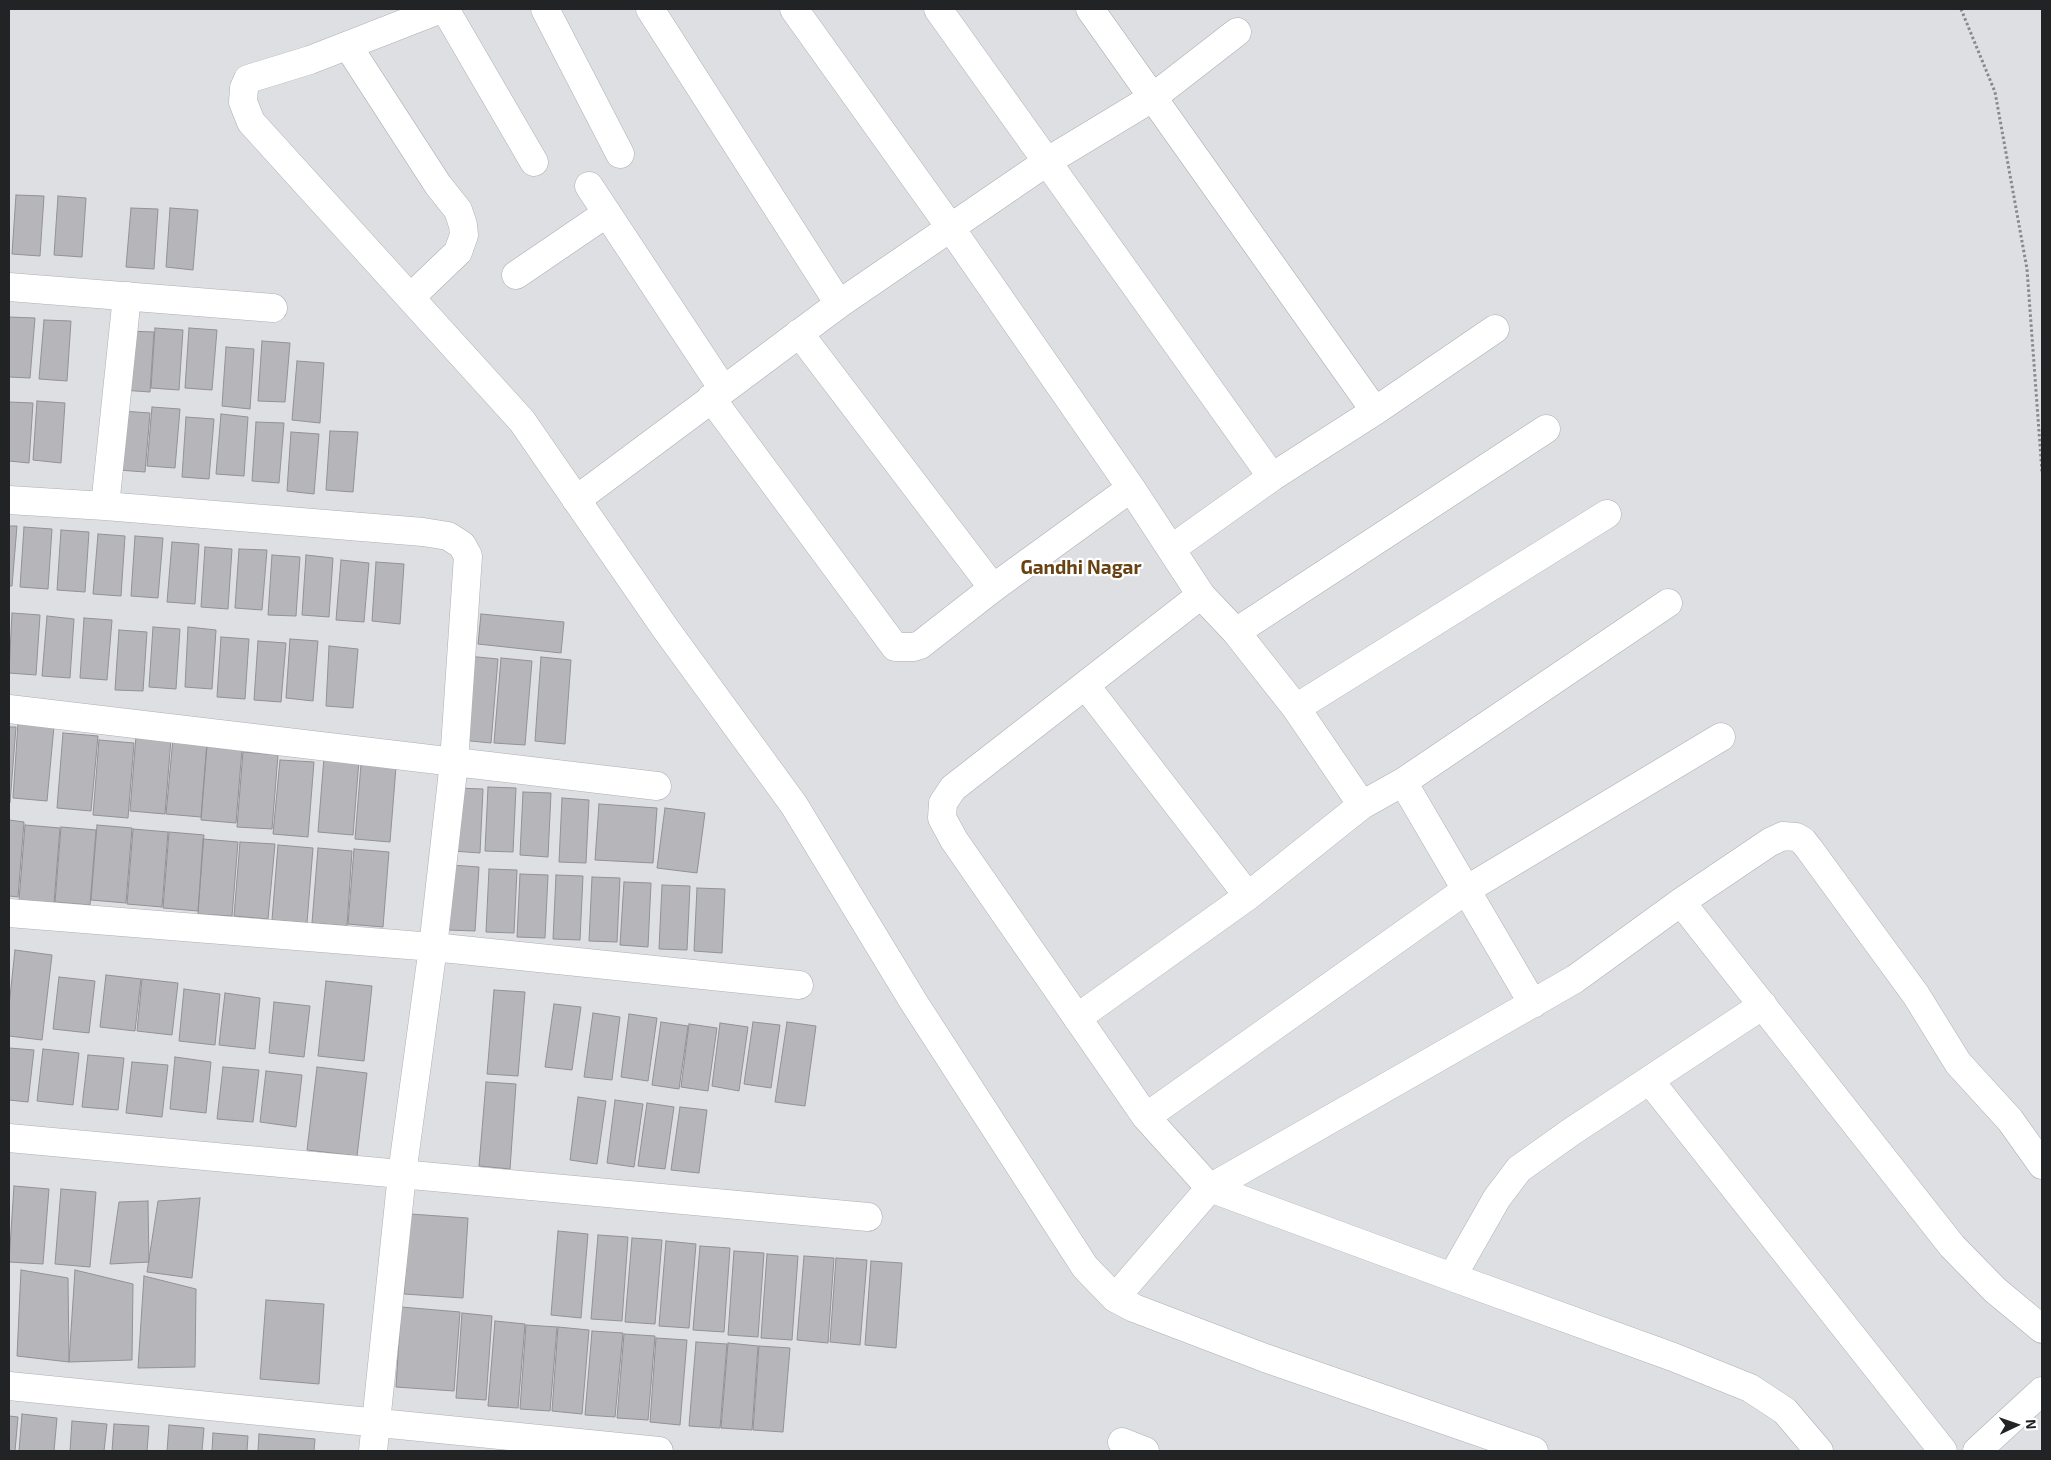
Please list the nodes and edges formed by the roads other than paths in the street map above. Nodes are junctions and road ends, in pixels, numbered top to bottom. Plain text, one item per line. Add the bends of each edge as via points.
1 (443, 9) edge
2 (545, 9) edge
3 (650, 9) edge
4 (794, 9) edge
5 (938, 9) edge
6 (1090, 9) edge
7 (1237, 32) dead end
8 (348, 46) junction
9 (1152, 98) junction
10 (620, 154) dead end
11 (1048, 161) junction
12 (534, 162) dead end
13 (589, 186) dead end
14 (607, 214) junction
15 (950, 227) junction
16 (516, 275) dead end
17 (9, 287) edge
18 (127, 296) junction
19 (411, 297) junction
20 (839, 304) junction
21 (273, 308) dead end
22 (1495, 329) dead end
23 (799, 333) junction
24 (717, 394) junction
25 (1376, 411) junction
26 (1546, 429) dead end
27 (1272, 477) junction
28 (1131, 488) junction
29 (9, 500) edge
30 (576, 500) junction
31 (105, 506) junction
32 (1607, 514) dead end
33 (1171, 550) junction
34 (993, 588) junction
35 (1201, 595) junction
36 (1668, 603) dead end
37 (1236, 632) junction
38 (1086, 686) junction
39 (1296, 708) junction
40 (9, 709) edge
41 (1721, 738) dead end
42 (454, 762) junction
43 (1403, 782) junction
44 (656, 786) dead end
45 (1362, 806) junction
46 (1466, 890) junction
47 (1248, 896) junction
48 (1681, 902) junction
49 (9, 913) edge
50 (434, 947) junction
51 (799, 985) dead end
52 (1532, 1004) junction
53 (1763, 1005) junction
54 (1077, 1018) junction
55 (1650, 1081) junction
56 (1146, 1117) junction
57 (9, 1138) edge
58 (2042, 1165) edge
59 (402, 1174) junction
60 (1210, 1188) junction
61 (868, 1216) dead end
62 (1452, 1278) junction
63 (1115, 1298) junction
64 (2042, 1329) edge
65 (9, 1386) edge
66 (2042, 1390) edge
67 (376, 1423) junction
68 (373, 1451) edge
69 (660, 1451) edge
70 (1534, 1451) edge
71 (1819, 1451) edge
72 (1943, 1451) edge
73 (1976, 1451) edge

1 - 8 street
1 - 12 street
2 - 10 street
3 - 20 street
4 - 15 street
5 - 11 street
6 - 9 street
7 - 9 street
8 - 19 street via 438,185 458,210 463,225 464,235 458,252
8 - 19 street via 248,79 243,102 251,122
9 - 11 street
9 - 25 street
11 - 15 street
11 - 27 street
13 - 14 street
14 - 16 street
14 - 24 street
15 - 20 street
15 - 28 street
17 - 18 street
18 - 21 street
18 - 31 street
19 - 30 street via 522,421
20 - 23 street
22 - 25 street
23 - 24 street
23 - 34 street
24 - 30 street
24 - 34 street via 895,647 920,645
25 - 27 street
26 - 37 street
27 - 33 street
28 - 33 street
28 - 34 street
29 - 31 street
30 - 63 street via 794,805 908,993 1074,1251
31 - 42 street via 448,536 462,546 468,556
32 - 39 street
33 - 35 street
35 - 37 street
35 - 38 street
36 - 43 street
37 - 39 street
38 - 47 street
38 - 54 street via 953,788 943,803 942,818
39 - 45 street
40 - 42 street
41 - 46 street
42 - 44 street
42 - 50 street
43 - 45 street
43 - 46 street
45 - 47 street
46 - 52 street
46 - 56 street
47 - 54 street
48 - 52 street via 1575,979
48 - 53 street
48 - 58 street via 1770,842 1783,836 1804,841 1916,995 1958,1063 2010,1120
49 - 50 street
50 - 51 street
50 - 59 street
52 - 60 street
53 - 55 street
53 - 64 street via 1952,1246 1995,1290
54 - 56 street
55 - 62 street via 1520,1169 1497,1198
55 - 72 street
56 - 60 street
57 - 59 street
59 - 61 street
59 - 67 street
60 - 62 street
60 - 63 street
62 - 71 street via 1750,1388 1785,1410
63 - 70 street via 1265,1358
65 - 67 street
66 - 73 street
67 - 68 street
67 - 69 street

